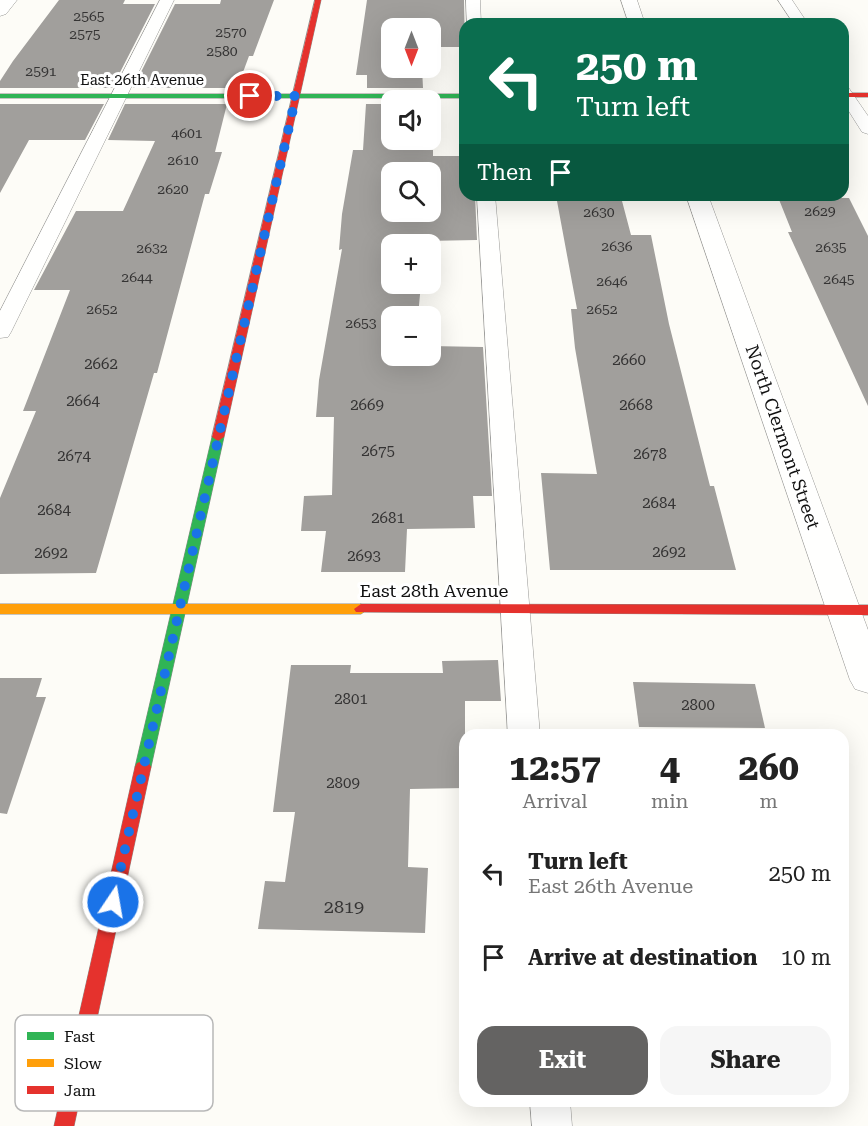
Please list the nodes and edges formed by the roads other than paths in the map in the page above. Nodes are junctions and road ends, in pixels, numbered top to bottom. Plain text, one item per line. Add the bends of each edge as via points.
1 (9, 0) edge
2 (167, 0) edge
3 (318, 0) edge
4 (473, 0) edge
5 (629, 0) edge
6 (785, 0) edge
7 (0, 11) edge
8 (474, 18) edge
9 (636, 18) edge
10 (797, 18) edge
11 (849, 94) edge
12 (0, 96) edge
13 (118, 96) junction
14 (296, 96) junction
15 (459, 96) edge
16 (868, 96) edge
17 (849, 101) edge
18 (868, 129) edge
19 (486, 201) edge
20 (699, 201) edge
21 (0, 332) edge
22 (515, 608) junction
23 (0, 609) edge
24 (178, 609) junction
25 (856, 610) edge
26 (868, 680) edge
27 (524, 729) edge
28 (88, 1015) edge
29 (550, 1107) edge
30 (67, 1111) edge
31 (64, 1126) edge
32 (552, 1126) edge

1 - 7 street
2 - 13 lane
3 - 14 street
4 - 8 lane
5 - 9 street
6 - 10 lane
11 - 16 street
12 - 13 street, East 26th Avenue
13 - 14 street, East 26th Avenue
13 - 21 lane
14 - 15 street, East 26th Avenue
14 - 24 street
17 - 18 lane
19 - 22 lane
20 - 25 street, North Clermont Street
22 - 24 street, East 28th Avenue
22 - 25 street, East 28th Avenue
22 - 27 lane
23 - 24 street, East 28th Avenue
24 - 28 street
25 - 26 street, North Clermont Street
29 - 32 lane
30 - 31 street

